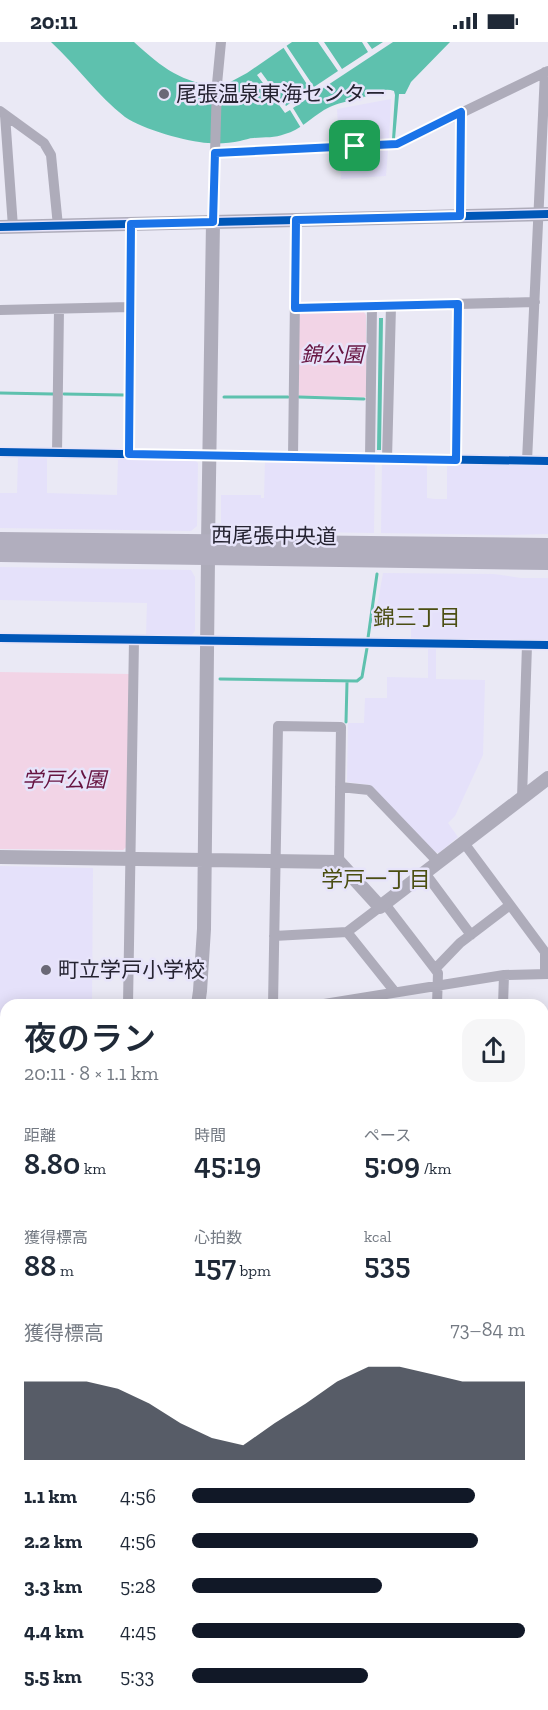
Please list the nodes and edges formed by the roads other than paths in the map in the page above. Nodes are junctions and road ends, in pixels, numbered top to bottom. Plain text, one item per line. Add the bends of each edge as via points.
1 (221, 42) edge
2 (547, 72) edge
3 (461, 112) junction
4 (3, 113) edge
5 (215, 151) junction
6 (544, 214) edge
7 (460, 216) junction
8 (296, 220) junction
9 (213, 222) junction
10 (131, 224) junction
11 (58, 226) junction
12 (7, 227) edge
13 (535, 302) junction
14 (458, 304) junction
15 (372, 306) junction
16 (391, 306) junction
17 (130, 307) junction
18 (295, 308) junction
19 (59, 309) junction
20 (0, 310) edge
21 (0, 452) edge
22 (57, 453) junction
23 (129, 454) junction
24 (210, 456) junction
25 (293, 457) junction
26 (370, 458) junction
27 (387, 459) junction
28 (456, 460) junction
29 (527, 461) junction
30 (548, 461) edge
31 (0, 540) edge
32 (548, 546) edge
33 (208, 550) junction
34 (0, 554) edge
35 (548, 562) edge
36 (0, 638) edge
37 (134, 640) junction
38 (208, 641) junction
39 (527, 645) junction
40 (548, 645) edge
41 (548, 778) edge
42 (340, 787) junction
43 (522, 798) junction
44 (464, 843) junction
45 (0, 856) edge
46 (130, 859) junction
47 (204, 860) junction
48 (276, 861) junction
49 (339, 862) junction
50 (438, 862) junction
51 (425, 873) junction
52 (383, 905) junction
53 (510, 905) junction
54 (347, 932) junction
55 (471, 935) junction
56 (274, 936) junction
57 (435, 969) junction
58 (546, 974) edge
59 (504, 975) junction
60 (438, 986) junction
61 (395, 992) junction
62 (128, 999) edge
63 (199, 999) edge
64 (273, 999) edge
65 (354, 999) edge
66 (437, 999) edge
67 (503, 999) edge

1 - 5 street
2 - 3 street
2 - 6 street
3 - 5 street via 397,144
3 - 7 street
4 - 11 street via 44,143 51,155
4 - 12 street
5 - 9 street
6 - 7 street
6 - 13 street
7 - 8 street
8 - 9 street
8 - 18 street
9 - 10 street
9 - 24 street
10 - 11 street
10 - 17 street
11 - 12 street
13 - 14 street
13 - 29 street
14 - 16 street
14 - 28 street
15 - 16 street
15 - 18 street
15 - 26 street
16 - 27 street
17 - 19 street
17 - 23 street
18 - 25 street
19 - 20 street
19 - 22 street
21 - 22 street
22 - 23 street
23 - 24 street
24 - 25 street
24 - 33 street
25 - 26 street
26 - 27 street
27 - 28 street
28 - 29 street
29 - 30 street
31 - 33 main road, 西尾張中央道
32 - 33 main road, 西尾張中央道
33 - 34 main road, 西尾張中央道
33 - 35 main road, 西尾張中央道
33 - 38 street
36 - 37 street
37 - 38 street
37 - 46 street
38 - 39 street
38 - 47 street
39 - 40 street
39 - 43 street
41 - 43 street
42 - 48 street via 341,727 278,726
42 - 49 street
42 - 50 street via 369,790
43 - 44 street
44 - 50 street
44 - 53 street
45 - 46 street
46 - 47 street
46 - 62 street
47 - 48 street
47 - 63 street
48 - 49 street
48 - 56 street
49 - 52 street
50 - 51 street
51 - 52 street
51 - 55 street
52 - 54 street
52 - 57 street
53 - 55 street
53 - 58 street via 545,951
54 - 56 street
54 - 61 street
55 - 57 street
56 - 64 street
57 - 60 street
58 - 59 street
59 - 60 street
59 - 67 street
60 - 61 street
60 - 66 street
61 - 65 street

